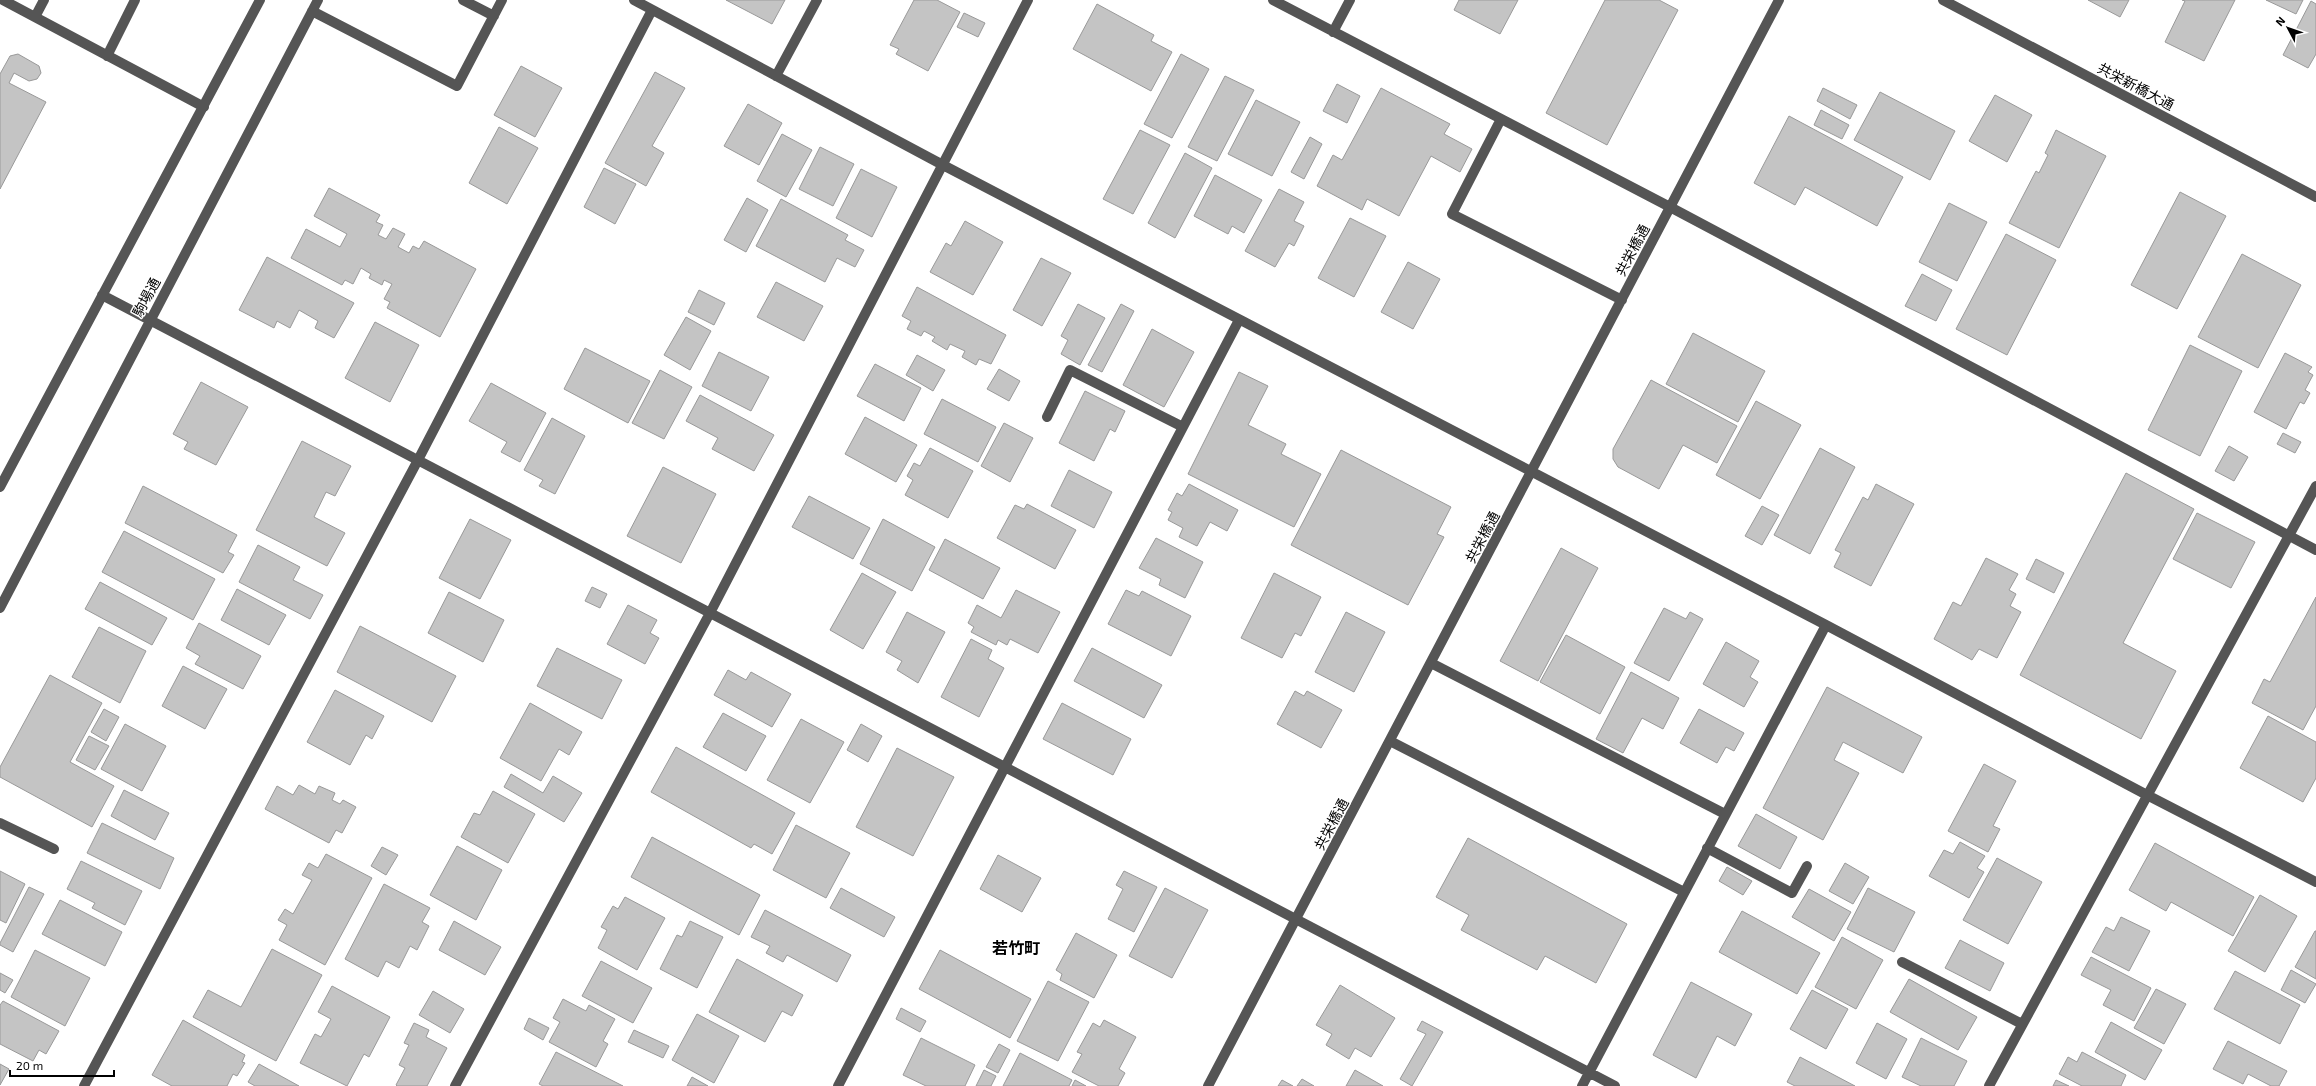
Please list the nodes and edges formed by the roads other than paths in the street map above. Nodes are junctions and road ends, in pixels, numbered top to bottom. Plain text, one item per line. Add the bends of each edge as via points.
1 (3, 0) edge
2 (44, 0) edge
3 (136, 0) edge
4 (260, 0) edge
5 (318, 0) edge
6 (463, 0) edge
7 (502, 0) edge
8 (634, 0) edge
9 (817, 0) edge
10 (1028, 0) edge
11 (1273, 0) edge
12 (1350, 0) edge
13 (1779, 0) edge
14 (1943, 0) edge
15 (652, 10) junction
16 (312, 11) junction
17 (494, 16) junction
18 (35, 17) junction
19 (1333, 32) junction
20 (107, 56) junction
21 (776, 76) junction
22 (204, 107) junction
23 (1501, 119) junction
24 (941, 164) junction
25 (2316, 197) edge
26 (1670, 207) junction
27 (102, 295) junction
28 (1622, 300) junction
29 (150, 320) junction
30 (1239, 320) junction
31 (1047, 417) dead end
32 (1183, 427) junction
33 (418, 460) junction
34 (1532, 473) junction
35 (2316, 486) edge
36 (0, 487) edge
37 (2289, 536) junction
38 (2316, 550) edge
39 (0, 608) edge
40 (710, 613) junction
41 (1826, 625) junction
42 (1432, 663) junction
43 (1390, 741) junction
44 (1005, 767) junction
45 (2147, 795) junction
46 (1725, 814) junction
47 (0, 823) edge
48 (1707, 848) junction
49 (54, 849) dead end
50 (1807, 866) dead end
51 (2316, 882) edge
52 (1684, 892) junction
53 (1296, 919) junction
54 (1902, 962) dead end
55 (2022, 1024) junction
56 (1589, 1073) junction
57 (84, 1086) edge
58 (455, 1086) edge
59 (838, 1086) edge
60 (1208, 1086) edge
61 (1582, 1086) edge
62 (1615, 1086) edge
63 (1989, 1086) edge

1 - 18 street
2 - 18 street
3 - 20 street
4 - 22 street
5 - 16 street, 駒場通
6 - 17 street
7 - 17 street
8 - 15 street
9 - 21 street
10 - 24 street
11 - 19 street
12 - 19 street
13 - 26 street, 共栄橋通
14 - 25 street, 共栄新橋大通
15 - 21 street
15 - 33 street
16 - 17 street via 457,86
16 - 29 street, 駒場通
18 - 20 street
19 - 23 street
20 - 22 street
21 - 24 street
22 - 27 street
23 - 26 street
23 - 28 street via 1452,214
24 - 30 street
24 - 40 street
26 - 28 street, 共栄橋通
26 - 37 street
27 - 29 street
27 - 36 street
28 - 34 street, 共栄橋通
29 - 33 street
29 - 39 street, 駒場通
30 - 32 street
30 - 34 street
31 - 32 street via 1070,370
32 - 44 street
33 - 40 street
33 - 57 street
34 - 41 street
34 - 42 street, 共栄橋通
35 - 37 street
37 - 38 street
37 - 45 street
40 - 44 street
40 - 58 street
41 - 45 street
41 - 46 street
42 - 43 street, 共栄橋通
42 - 46 street
43 - 52 street
43 - 53 street, 共栄橋通
44 - 53 street
44 - 59 street
45 - 51 street
45 - 55 street
46 - 48 street
47 - 49 street
48 - 50 street via 1792,893
48 - 52 street
52 - 56 street
53 - 56 street
53 - 60 street, 共栄橋通
54 - 55 street
55 - 63 street
56 - 61 street
56 - 62 street

